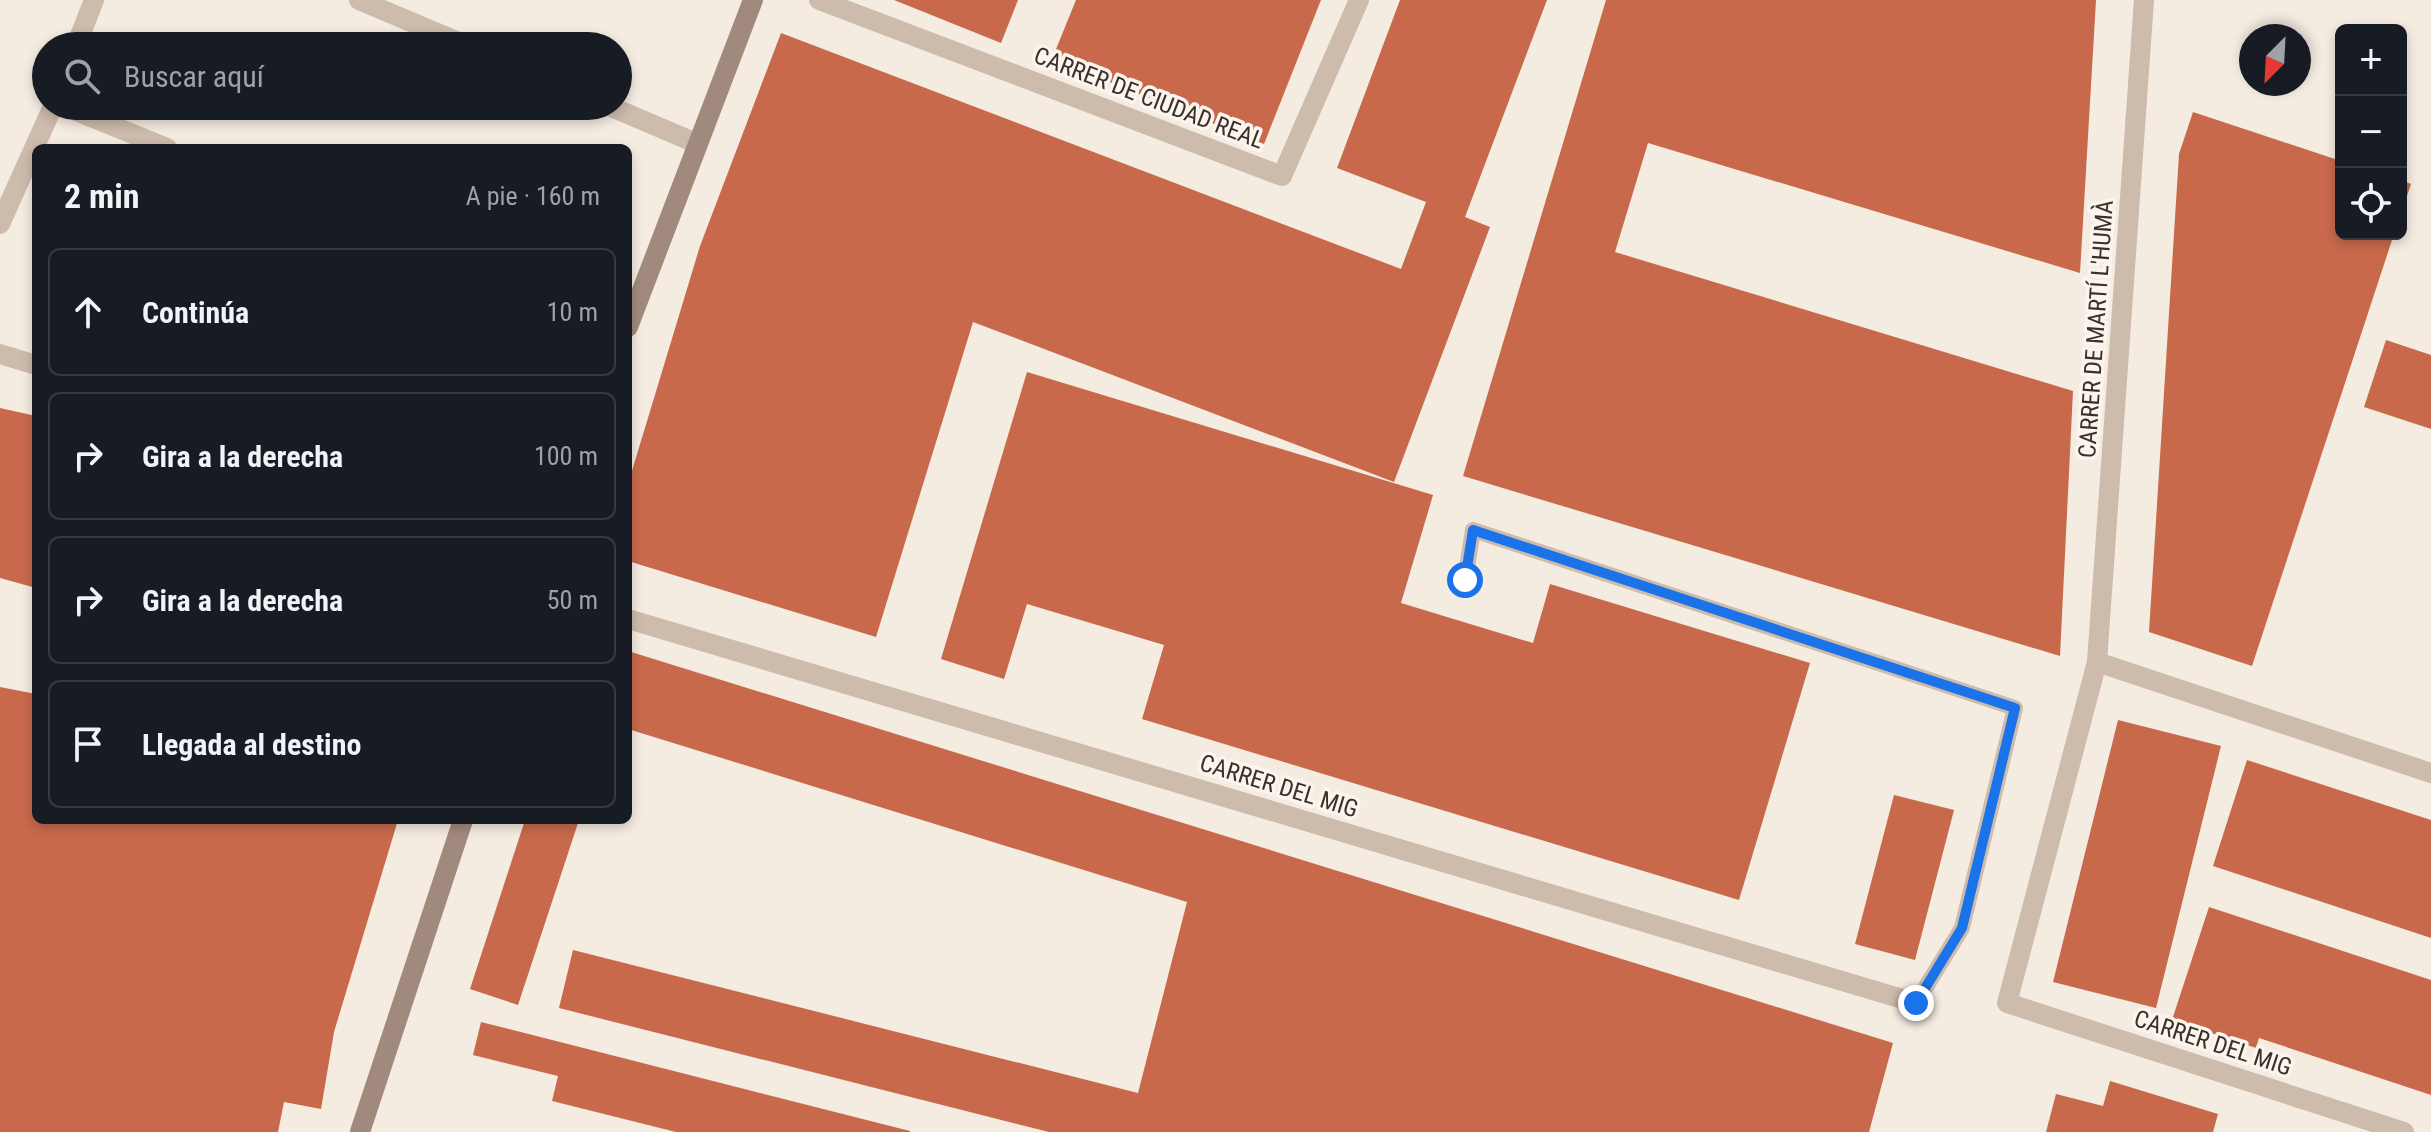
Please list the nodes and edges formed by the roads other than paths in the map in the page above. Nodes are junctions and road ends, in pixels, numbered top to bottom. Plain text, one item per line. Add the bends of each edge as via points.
1 (94, 0) edge
2 (359, 0) edge
3 (753, 0) edge
4 (819, 0) edge
5 (1359, 0) edge
6 (2144, 0) edge
7 (81, 32) edge
8 (435, 32) edge
9 (632, 116) edge
10 (47, 120) edge
11 (98, 120) edge
12 (696, 143) junction
13 (36, 144) edge
14 (157, 144) edge
15 (32, 153) edge
16 (0, 224) edge
17 (632, 316) edge
18 (0, 354) edge
19 (32, 364) edge
20 (1465, 580) dead end
21 (632, 620) edge
22 (2097, 662) junction
23 (2431, 773) edge
24 (462, 824) edge
25 (1916, 1003) joint
26 (2007, 1003) joint
27 (360, 1132) edge
28 (2404, 1132) edge

1 - 7 street
2 - 8 street
3 - 12 street
4 - 5 street, CARRER DE CIUDAD REAL via 1282,176
6 - 22 street, CARRER DE MARTÍ L'HUMÀ
9 - 12 street
10 - 13 street
11 - 14 street
12 - 17 street
15 - 16 street
18 - 19 street
20 - 25 lane via 1473,530 2015,708 1962,928
21 - 25 street, CARRER DEL MIG
22 - 23 street
22 - 26 street, CARRER DE MARTÍ L'HUMÀ
24 - 27 street
26 - 28 street, CARRER DEL MIG

